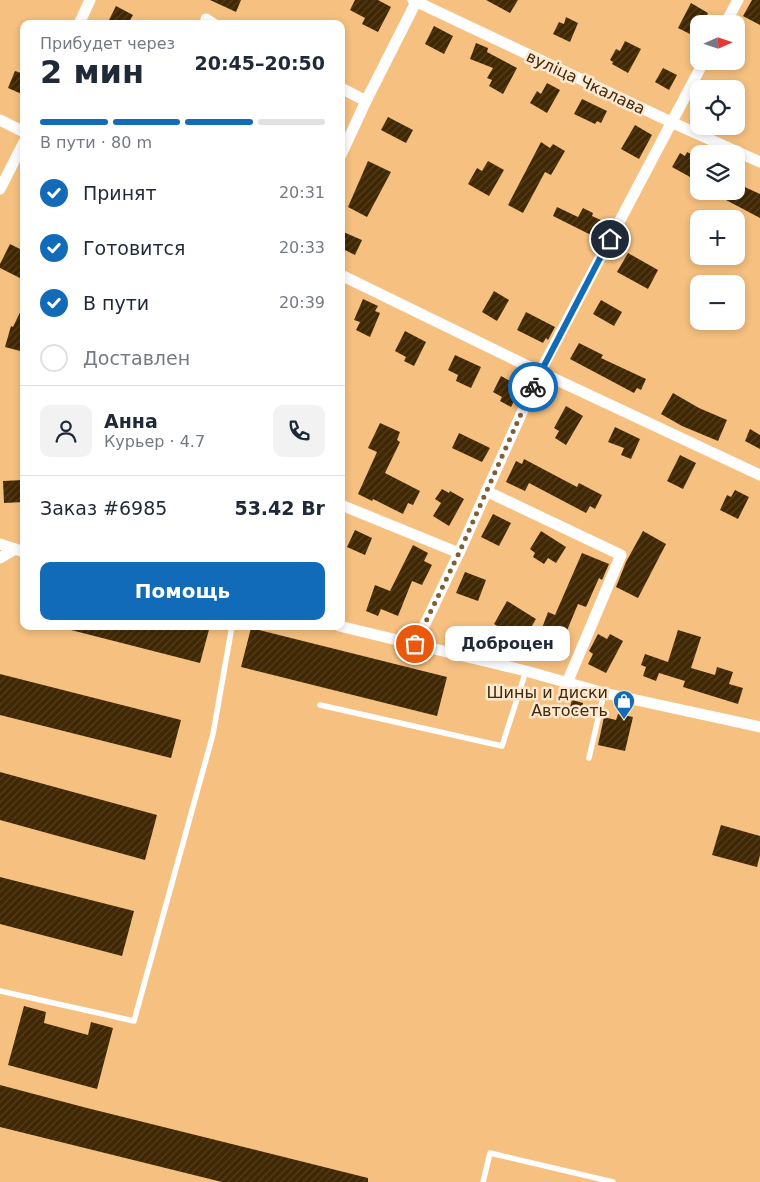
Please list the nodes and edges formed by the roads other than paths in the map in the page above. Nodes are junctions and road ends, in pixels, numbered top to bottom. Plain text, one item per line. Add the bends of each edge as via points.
1 (90, 0) edge
2 (738, 0) edge
3 (415, 1) edge
4 (730, 15) edge
5 (81, 20) edge
6 (699, 70) edge
7 (345, 90) edge
8 (366, 100) junction
9 (0, 120) edge
10 (671, 122) junction
11 (20, 130) edge
12 (345, 146) edge
13 (20, 150) edge
14 (760, 162) edge
15 (0, 189) edge
16 (345, 278) edge
17 (540, 372) junction
18 (760, 475) edge
19 (486, 491) junction
20 (345, 507) edge
21 (0, 544) edge
22 (19, 551) edge
23 (459, 553) junction
24 (0, 558) edge
25 (345, 627) edge
26 (231, 630) edge
27 (415, 644) junction
28 (526, 672) junction
29 (567, 683) junction
30 (604, 693) junction
31 (320, 705) dead end
32 (760, 727) edge
33 (588, 758) dead end
34 (0, 991) edge
35 (483, 1182) edge
36 (613, 1182) edge

1 - 5 street
2 - 4 street
3 - 8 street
3 - 10 street, вуліца Чкалава
6 - 10 street
7 - 8 street
8 - 12 street
9 - 11 street
10 - 14 street, вуліца Чкалава
10 - 17 street
13 - 15 street
16 - 17 street
17 - 18 street
17 - 19 street
19 - 23 street
19 - 29 street via 621,555
20 - 23 street
21 - 22 street
22 - 24 street
23 - 27 street
25 - 27 street
26 - 34 lane via 213,734 134,1021
27 - 28 street
28 - 29 street
28 - 31 lane via 502,746
29 - 30 street
30 - 32 street
30 - 33 lane
35 - 36 lane via 490,1154

